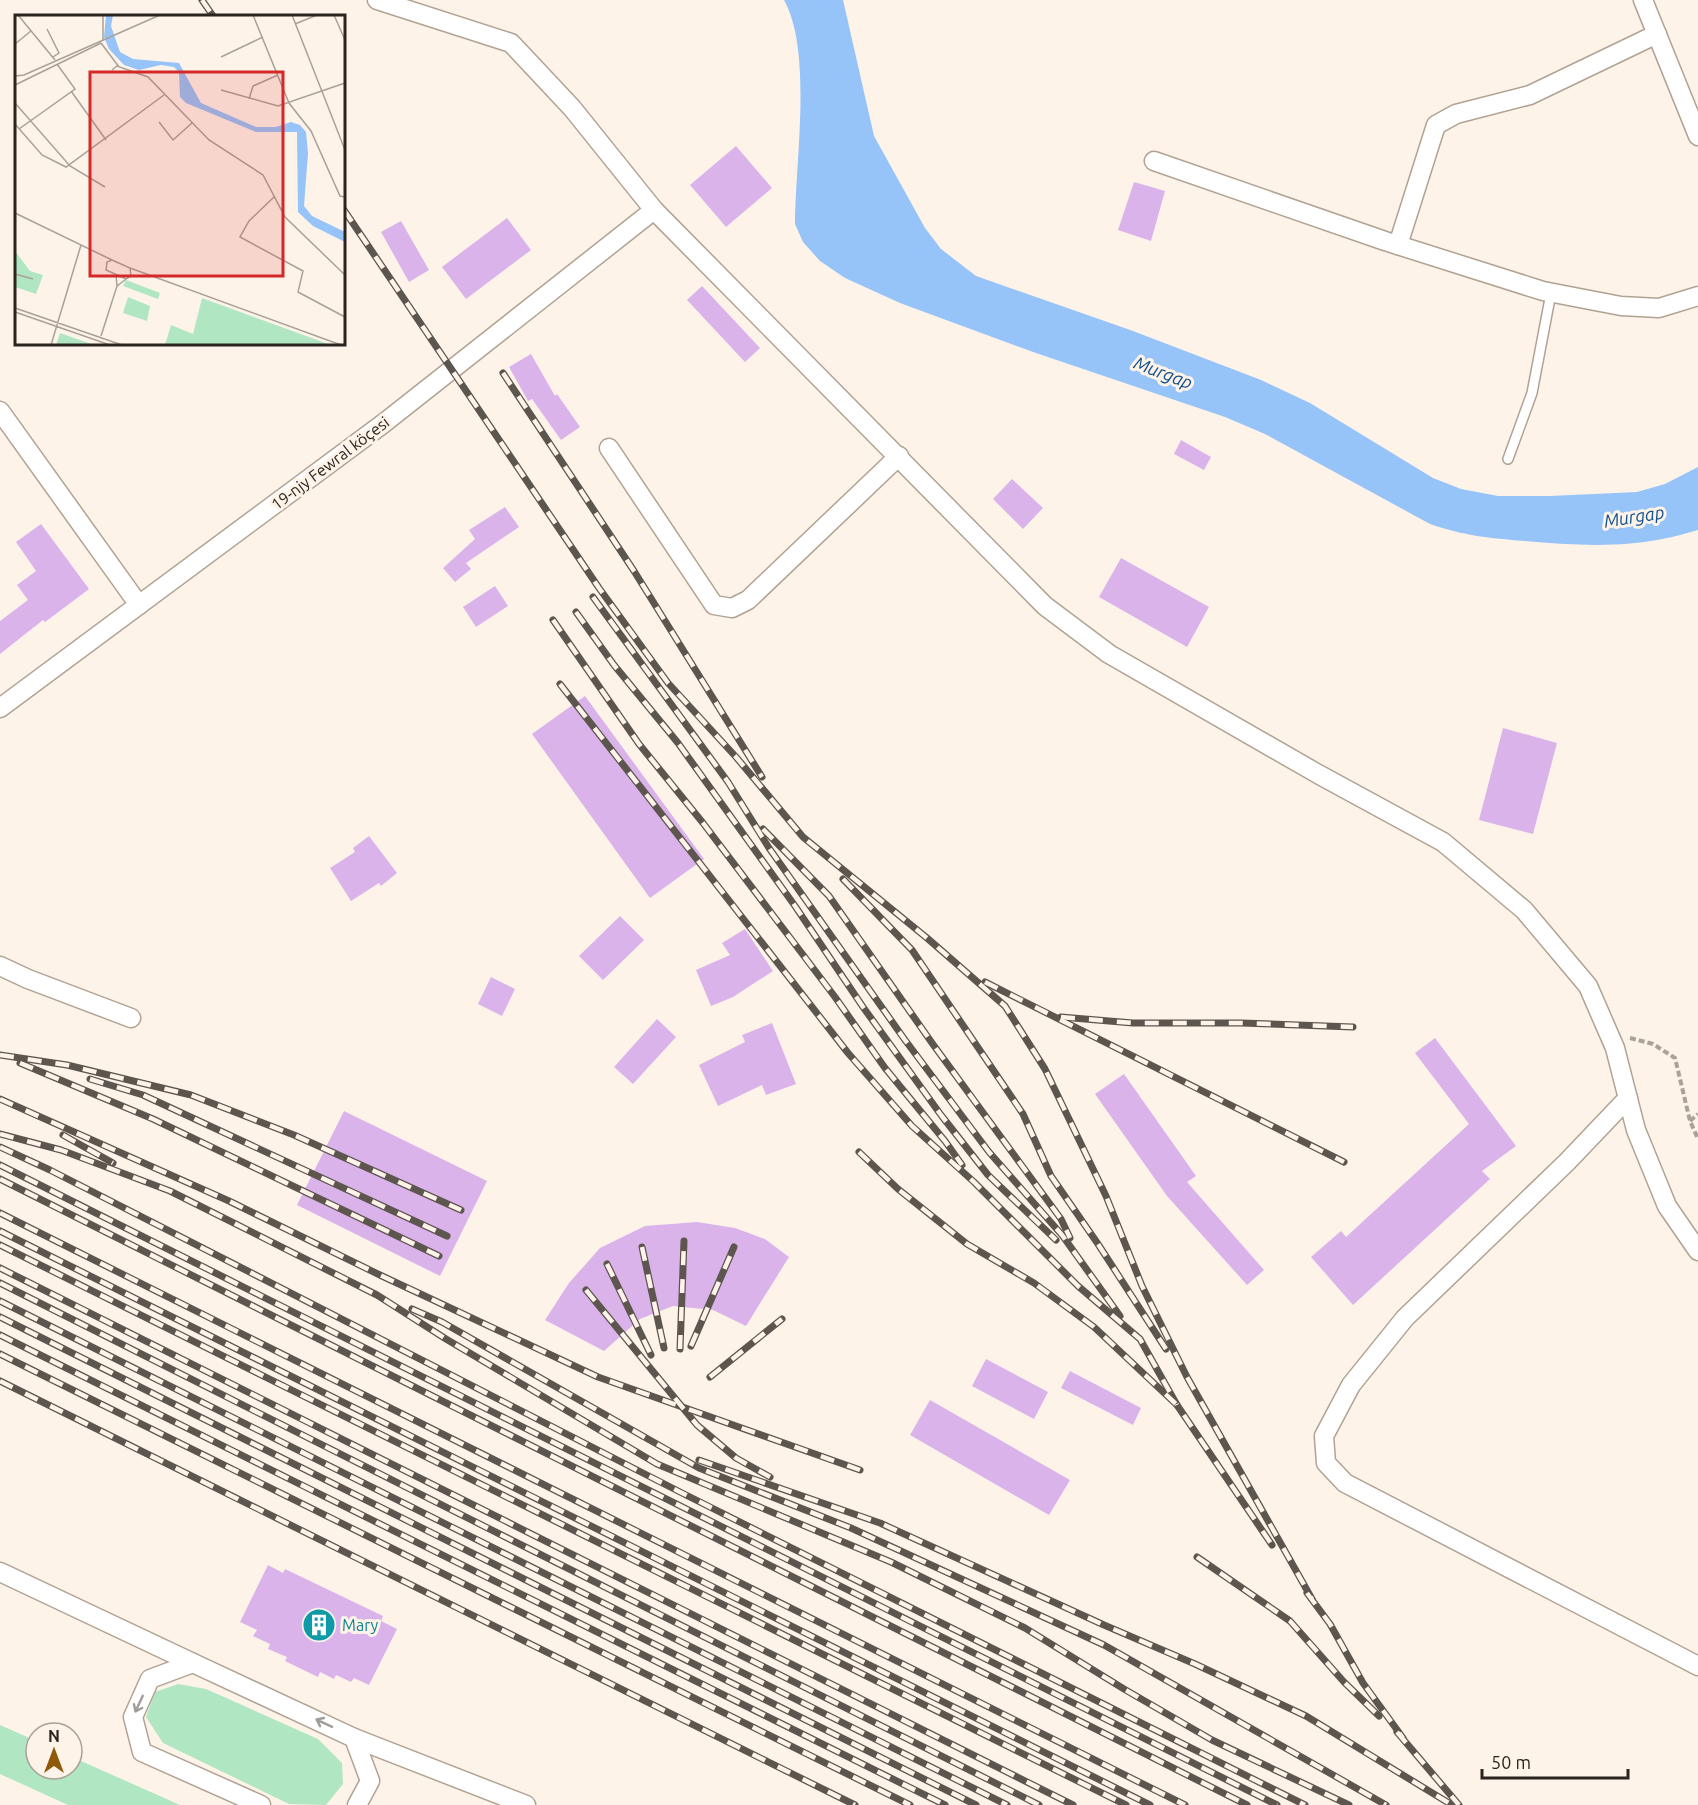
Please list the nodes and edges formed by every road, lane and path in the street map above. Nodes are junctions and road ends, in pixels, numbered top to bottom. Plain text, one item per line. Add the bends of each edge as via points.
1 (377, 0) edge
2 (1643, 0) edge
3 (1657, 34) junction
4 (1698, 136) edge
5 (1154, 160) dead end
6 (654, 210) junction
7 (1398, 245) junction
8 (1551, 293) junction
9 (1698, 296) edge
10 (0, 411) edge
11 (609, 448) dead end
12 (899, 456) junction
13 (1508, 459) dead end
14 (139, 606) junction
15 (0, 708) edge
16 (0, 966) edge
17 (131, 1018) dead end
18 (1608, 1032) junction
19 (1628, 1098) junction
20 (1698, 1114) edge
21 (1690, 1121) junction
22 (1698, 1139) edge
23 (1698, 1251) edge
24 (0, 1572) edge
25 (193, 1664) junction
26 (1698, 1666) edge
27 (354, 1738) junction
28 (217, 1786) junction
29 (228, 1805) edge
30 (261, 1805) edge
31 (357, 1805) edge
32 (526, 1805) edge

1 - 6 street via 511,44 572,108
2 - 3 street
3 - 4 street
3 - 7 street via 1530,95 1456,114 1436,125
5 - 7 street
6 - 12 street
6 - 14 street, 19-njy Fewral köçesi via 384,423
7 - 8 street
8 - 9 street via 1621,306 1659,308
8 - 13 lane via 1532,393
10 - 14 street
11 - 12 street via 714,604 732,608 748,600
12 - 18 street via 1045,606 1109,654 1443,842 1524,910 1588,986
14 - 15 street, 19-njy Fewral köçesi
16 - 17 street
18 - 19 street via 1616,1048
18 - 21 path via 1653,1044 1675,1059
19 - 23 street via 1636,1130 1667,1206
19 - 26 street via 1405,1317 1351,1385 1324,1437 1326,1463 1345,1483
20 - 21 path
21 - 22 path
24 - 25 street
27 -> 25 street
25 -> 28 street via 150,1679 133,1716 142,1752
27 - 31 street via 370,1780
27 - 32 street
28 - 29 street
28 - 30 street

